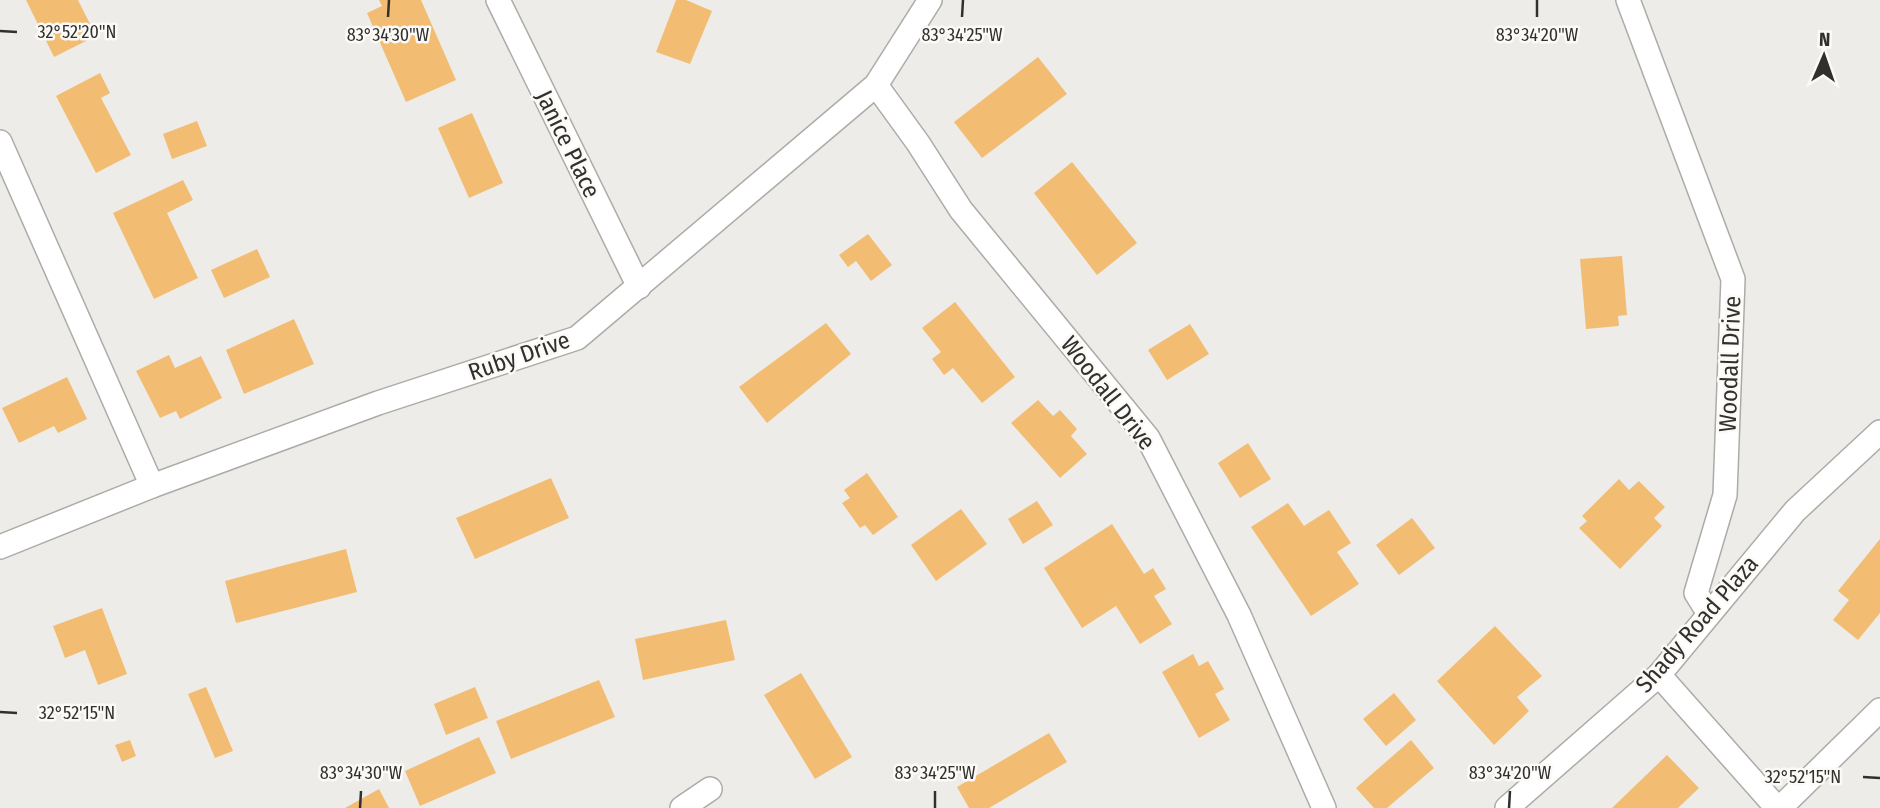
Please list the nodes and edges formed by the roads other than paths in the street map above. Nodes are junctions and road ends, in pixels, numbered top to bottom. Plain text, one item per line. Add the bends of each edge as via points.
1 (498, 0) edge
2 (930, 0) edge
3 (1628, 0) edge
4 (876, 85) junction
5 (0, 142) edge
6 (639, 287) junction
7 (1880, 432) edge
8 (152, 486) junction
9 (0, 547) edge
10 (1710, 614) junction
11 (1659, 675) junction
12 (1880, 710) edge
13 (710, 789) dead end
14 (682, 808) edge
15 (1324, 808) edge
16 (1507, 808) edge
17 (1779, 808) edge

1 - 6 street, Janice Place
2 - 4 street, Ruby Drive
3 - 10 street, Woodall Drive via 1733,279 1725,495 1696,593
4 - 6 street, Ruby Drive
4 - 15 street, Woodall Drive via 961,210 1148,438 1239,615
5 - 8 street
6 - 8 street, Ruby Drive via 577,338 378,402
7 - 10 street, Shady Road Plaza via 1795,511
8 - 9 street, Ruby Drive
10 - 11 street, Shady Road Plaza
11 - 16 street, Shady Road Plaza
11 - 17 street
12 - 17 street
13 - 14 street

